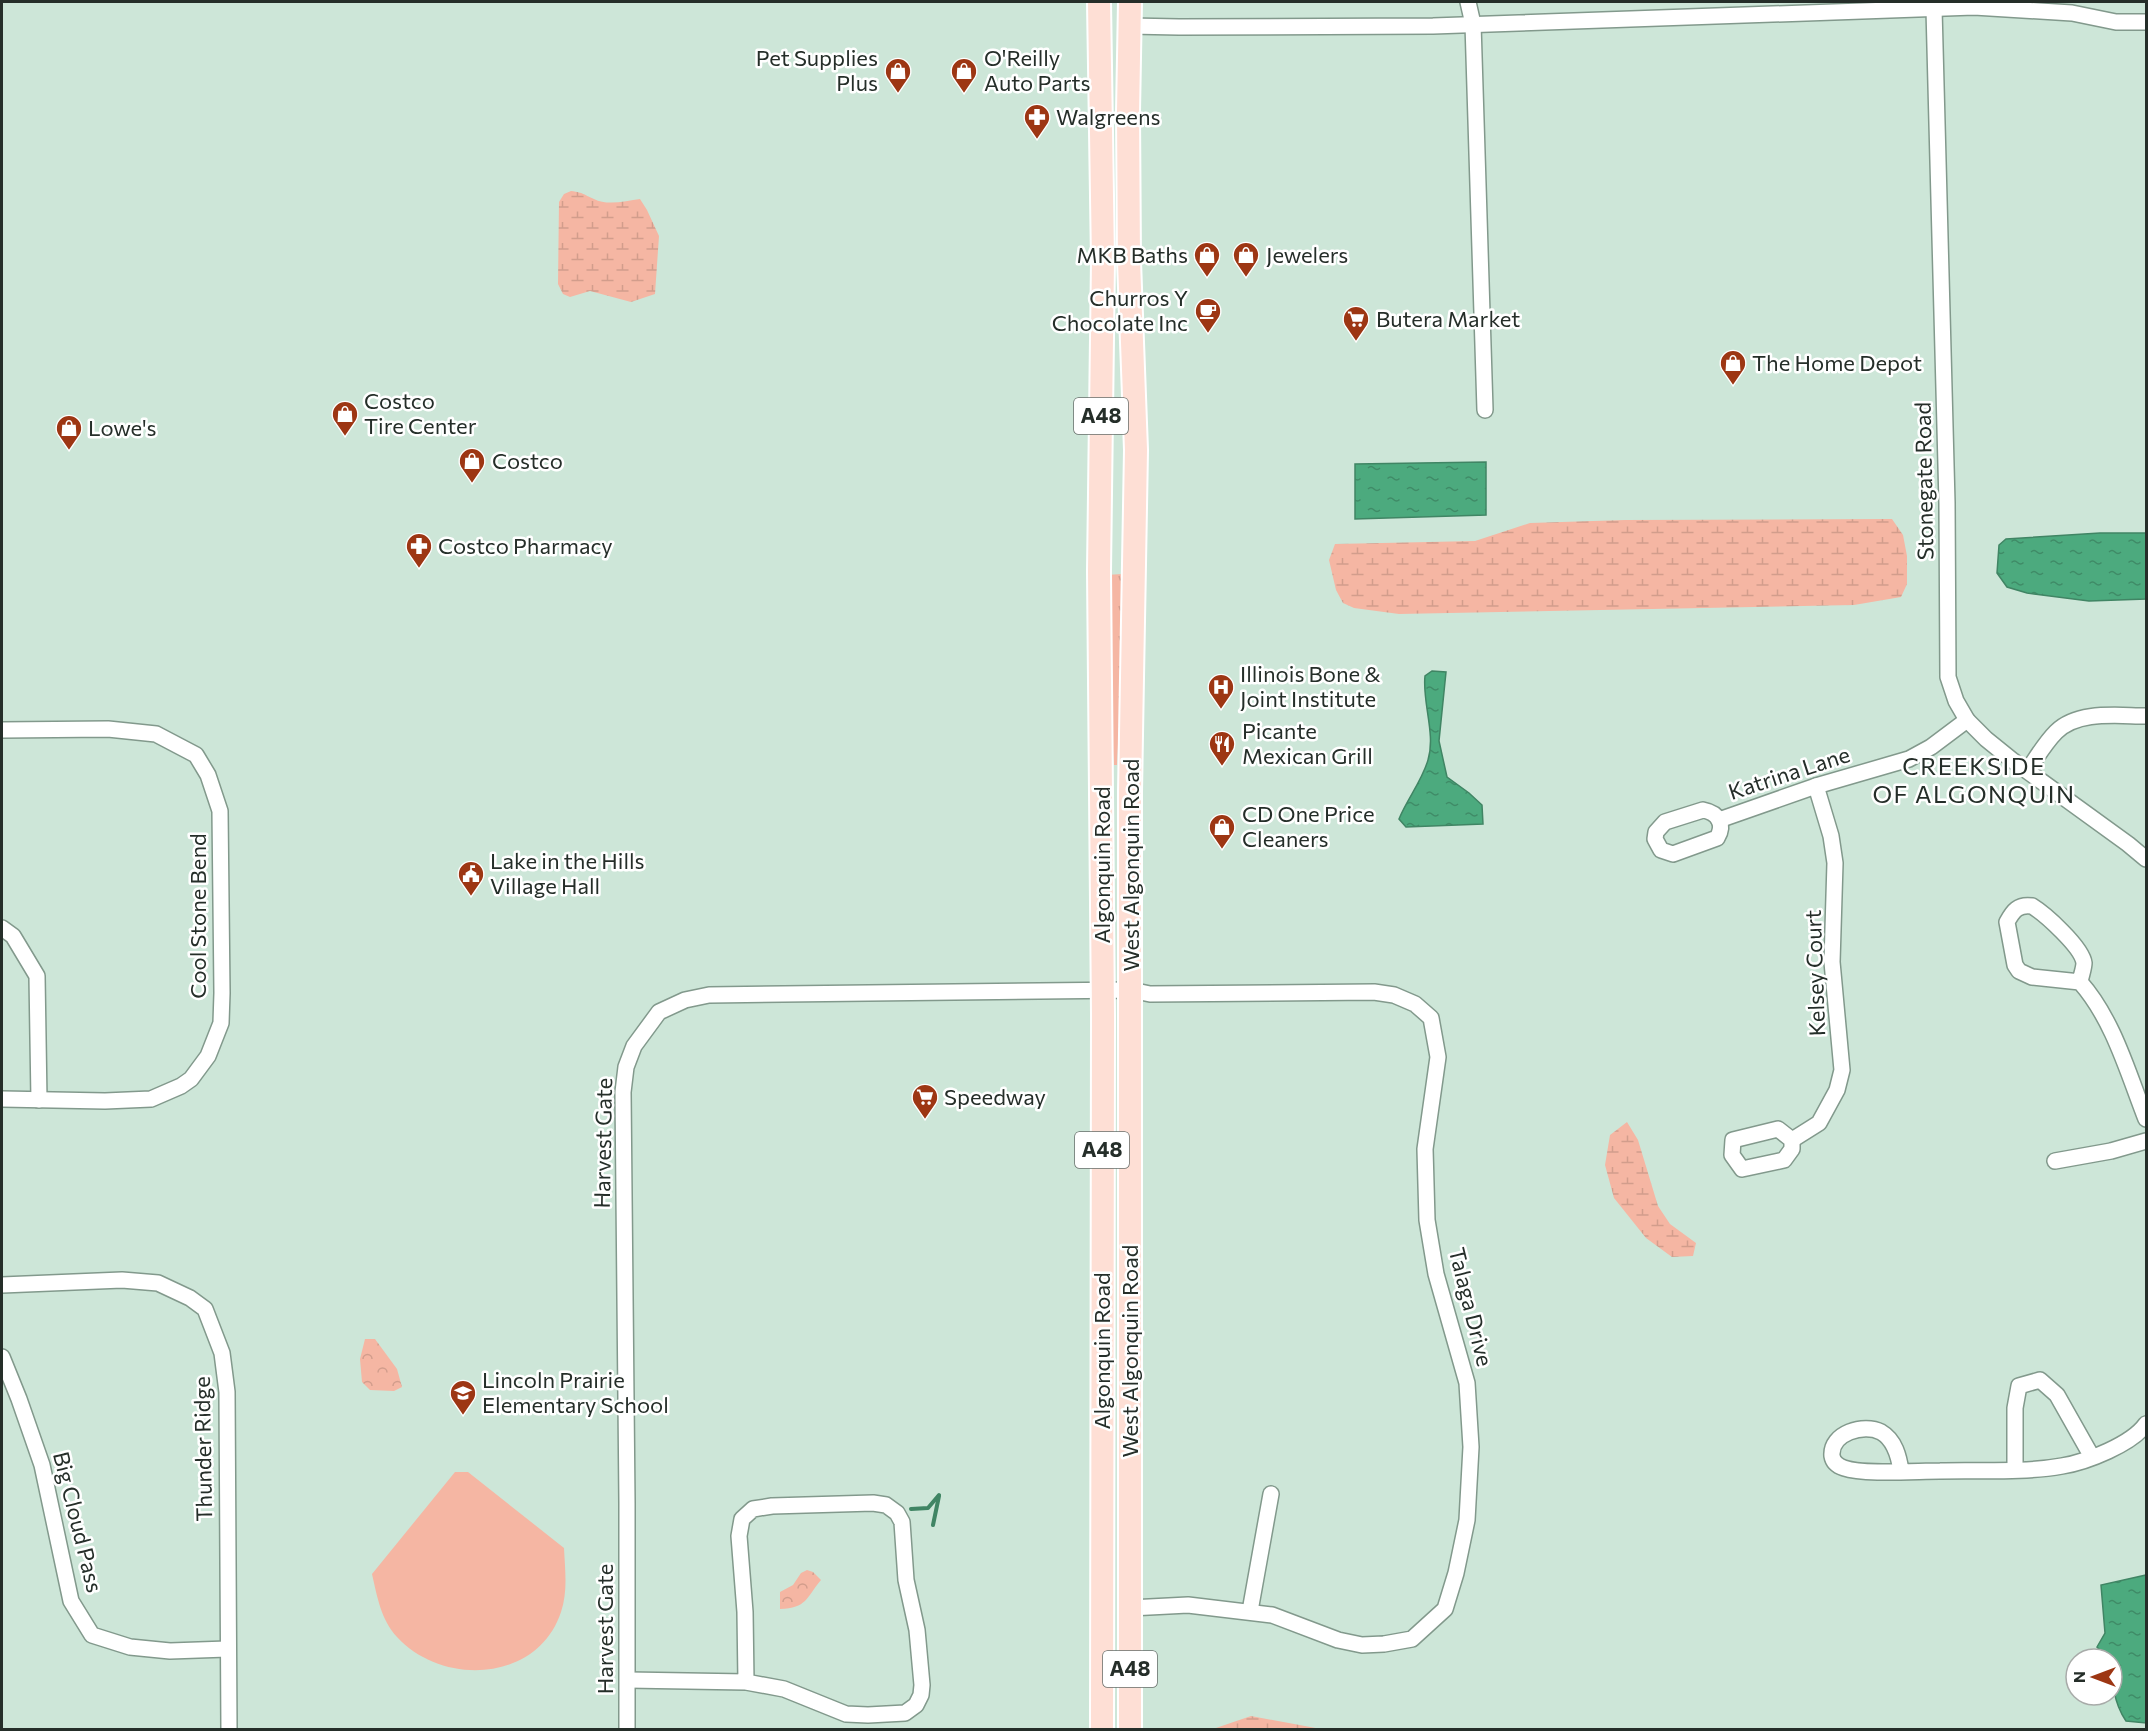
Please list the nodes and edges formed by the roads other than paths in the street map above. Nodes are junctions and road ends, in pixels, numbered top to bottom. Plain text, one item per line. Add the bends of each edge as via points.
1 (1099, 2) edge
2 (1130, 2) edge
3 (1468, 2) edge
4 (1480, 2) edge
5 (1934, 4) edge
6 (2146, 22) edge
7 (1473, 24) junction
8 (1130, 26) junction
9 (1485, 410) dead end
10 (2146, 716) edge
11 (1967, 720) junction
12 (2, 730) edge
13 (2028, 770) junction
14 (1816, 786) junction
15 (1719, 820) dead end
16 (2146, 859) edge
17 (2, 928) edge
18 (2080, 982) junction
19 (1131, 990) junction
20 (1102, 991) junction
21 (2, 1099) edge
22 (39, 1100) junction
23 (2146, 1119) edge
24 (1792, 1140) dead end
25 (2146, 1141) edge
26 (2055, 1161) dead end
27 (2, 1285) edge
28 (2, 1357) edge
29 (2144, 1433) edge
30 (2092, 1457) junction
31 (2015, 1469) junction
32 (1901, 1471) dead end
33 (1271, 1494) dead end
34 (1130, 1608) junction
35 (1250, 1611) junction
36 (227, 1649) junction
37 (628, 1680) junction
38 (746, 1682) junction
39 (229, 1730) edge
40 (627, 1730) edge
41 (1102, 1730) edge
42 (1130, 1730) edge

1 - 20 main road, Algonquin Road / A48 via 1103,260 1099,571
2 - 8 main road, West Algonquin Road / A48
3 - 7 street
4 - 7 street
5 - 6 street
5 - 7 street
5 - 11 street, Stonegate Road via 1948,677
7 - 8 street
7 - 9 street
8 - 19 main road, West Algonquin Road / A48 via 1129,261 1136,450
10 - 13 street via 2088,717 2071,722 2057,730
11 - 13 street, Stonegate Road
11 - 14 street, Katrina Lane via 1909,759
12 - 22 street, Cool Stone Bend via 108,729 156,734 196,755 220,810 221,1023 208,1056 191,1079 151,1099
13 - 16 street, Stonegate Road
14 - 15 street, Katrina Lane
14 - 24 street, Kelsey Court via 1831,836 1834,863 1832,962 1842,1070 1838,1090 1819,1123
17 - 22 street via 13,936 37,976
18 - 18 street via 2084,962 2070,940 2040,911 2024,905 2017,908 2007,922 2007,931 2014,965 2019,971 2031,977
18 - 23 street via 2107,1023
19 - 20 street, Talaga Drive
19 - 34 main road, West Algonquin Road / A48
19 - 35 street, Talaga Drive via 1150,994 1374,992 1415,1004 1431,1018 1438,1058 1425,1149 1427,1220 1436,1275 1467,1383 1471,1447 1467,1520 1456,1573 1445,1609 1412,1639 1362,1645
20 - 37 street, Harvest Gate via 709,995 659,1012 646,1028 626,1067 623,1092
20 - 41 main road, Algonquin Road / A48
21 - 22 street, Cool Stone Bend
25 - 26 street
27 - 36 street, Thunder Ridge via 122,1280 158,1283 205,1309 222,1353 227,1392
28 - 36 street, Big Cloud Pass via 42,1465 71,1601 92,1635 130,1647 171,1651
29 - 30 street
30 - 31 street via 2064,1466
30 - 31 street via 2057,1395 2040,1380 2019,1386
31 - 32 street
33 - 35 street
34 - 35 street, Talaga Drive via 1188,1605
34 - 42 main road, West Algonquin Road / A48
36 - 39 street, Thunder Ridge
37 - 38 street
37 - 40 street, Harvest Gate
38 - 38 street via 784,1689 846,1714 905,1713 916,1705 922,1685 920,1650 906,1580 902,1522 897,1513 886,1505 873,1503 772,1506 753,1509 742,1519

